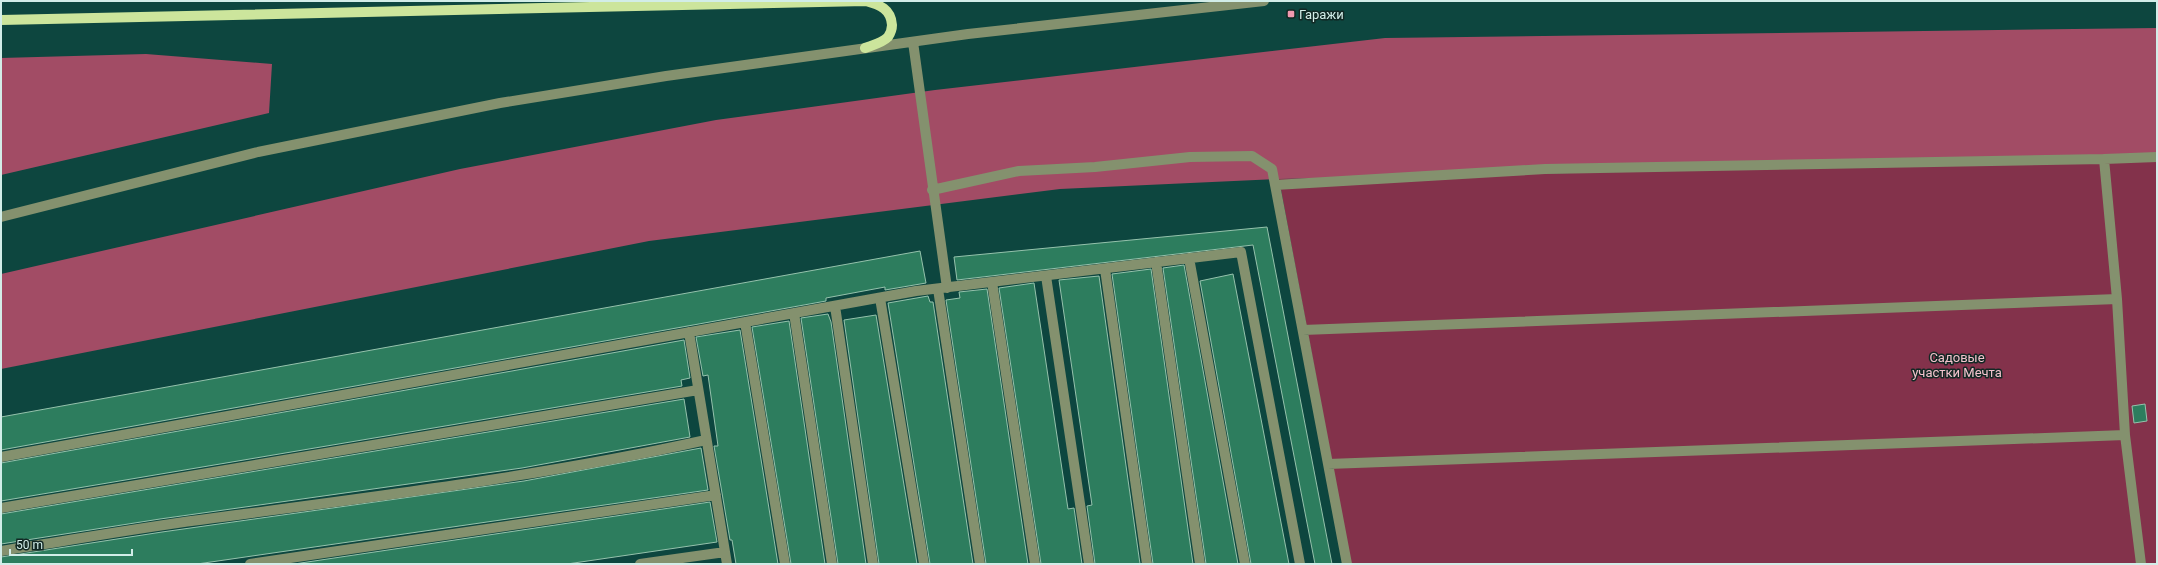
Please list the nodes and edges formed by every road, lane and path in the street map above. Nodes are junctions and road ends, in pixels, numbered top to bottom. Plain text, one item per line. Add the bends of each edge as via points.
1 (866, 1) edge
2 (1264, 1) edge
3 (1, 20) edge
4 (913, 42) junction
5 (865, 48) junction
6 (2157, 157) edge
7 (2104, 159) junction
8 (1275, 185) junction
9 (932, 190) junction
10 (1, 217) edge
11 (1189, 258) junction
12 (1156, 262) junction
13 (1104, 268) junction
14 (1046, 276) junction
15 (992, 282) junction
16 (942, 288) junction
17 (880, 298) junction
18 (2117, 299) junction
19 (835, 306) junction
20 (794, 313) junction
21 (745, 322) junction
22 (1302, 330) junction
23 (689, 332) junction
24 (698, 390) junction
25 (2125, 435) junction
26 (706, 440) junction
27 (1, 458) edge
28 (1328, 464) junction
29 (716, 495) junction
30 (1, 508) edge
31 (1, 551) edge
32 (725, 552) junction
33 (250, 564) edge
34 (640, 564) edge
35 (727, 564) edge
36 (785, 564) edge
37 (832, 564) edge
38 (872, 564) edge
39 (924, 564) edge
40 (980, 564) edge
41 (1035, 564) edge
42 (1089, 564) edge
43 (1147, 564) edge
44 (1200, 564) edge
45 (1245, 564) edge
46 (1300, 564) edge
47 (1347, 564) edge
48 (2141, 564) edge

1 - 3 main road
1 - 5 main road via 885,9 891,16 892,27 889,36 882,42
2 - 4 street
4 - 5 street
4 - 9 street
5 - 10 street via 500,103 258,152
6 - 7 street
7 - 8 street via 1545,169
7 - 18 street
8 - 9 street via 1272,169 1252,156 1190,157 1095,167 1019,171
8 - 22 street
9 - 16 street
11 - 12 street
11 - 45 street
11 - 46 street via 1241,252
12 - 13 street
12 - 44 street
13 - 14 street
13 - 43 street
14 - 15 street
14 - 42 street
15 - 16 street
15 - 41 street
16 - 17 street
16 - 40 street
17 - 19 street
17 - 39 street
18 - 22 street
18 - 25 street
19 - 20 street
19 - 38 street
20 - 21 street
20 - 37 street
21 - 23 street
21 - 36 street
22 - 28 street
23 - 24 street
23 - 27 street
24 - 26 street
24 - 30 street
25 - 28 street
25 - 48 street
26 - 29 street
26 - 31 street via 645,454 392,495 212,518
28 - 47 street
29 - 32 street
29 - 33 street
32 - 34 street
32 - 35 street

